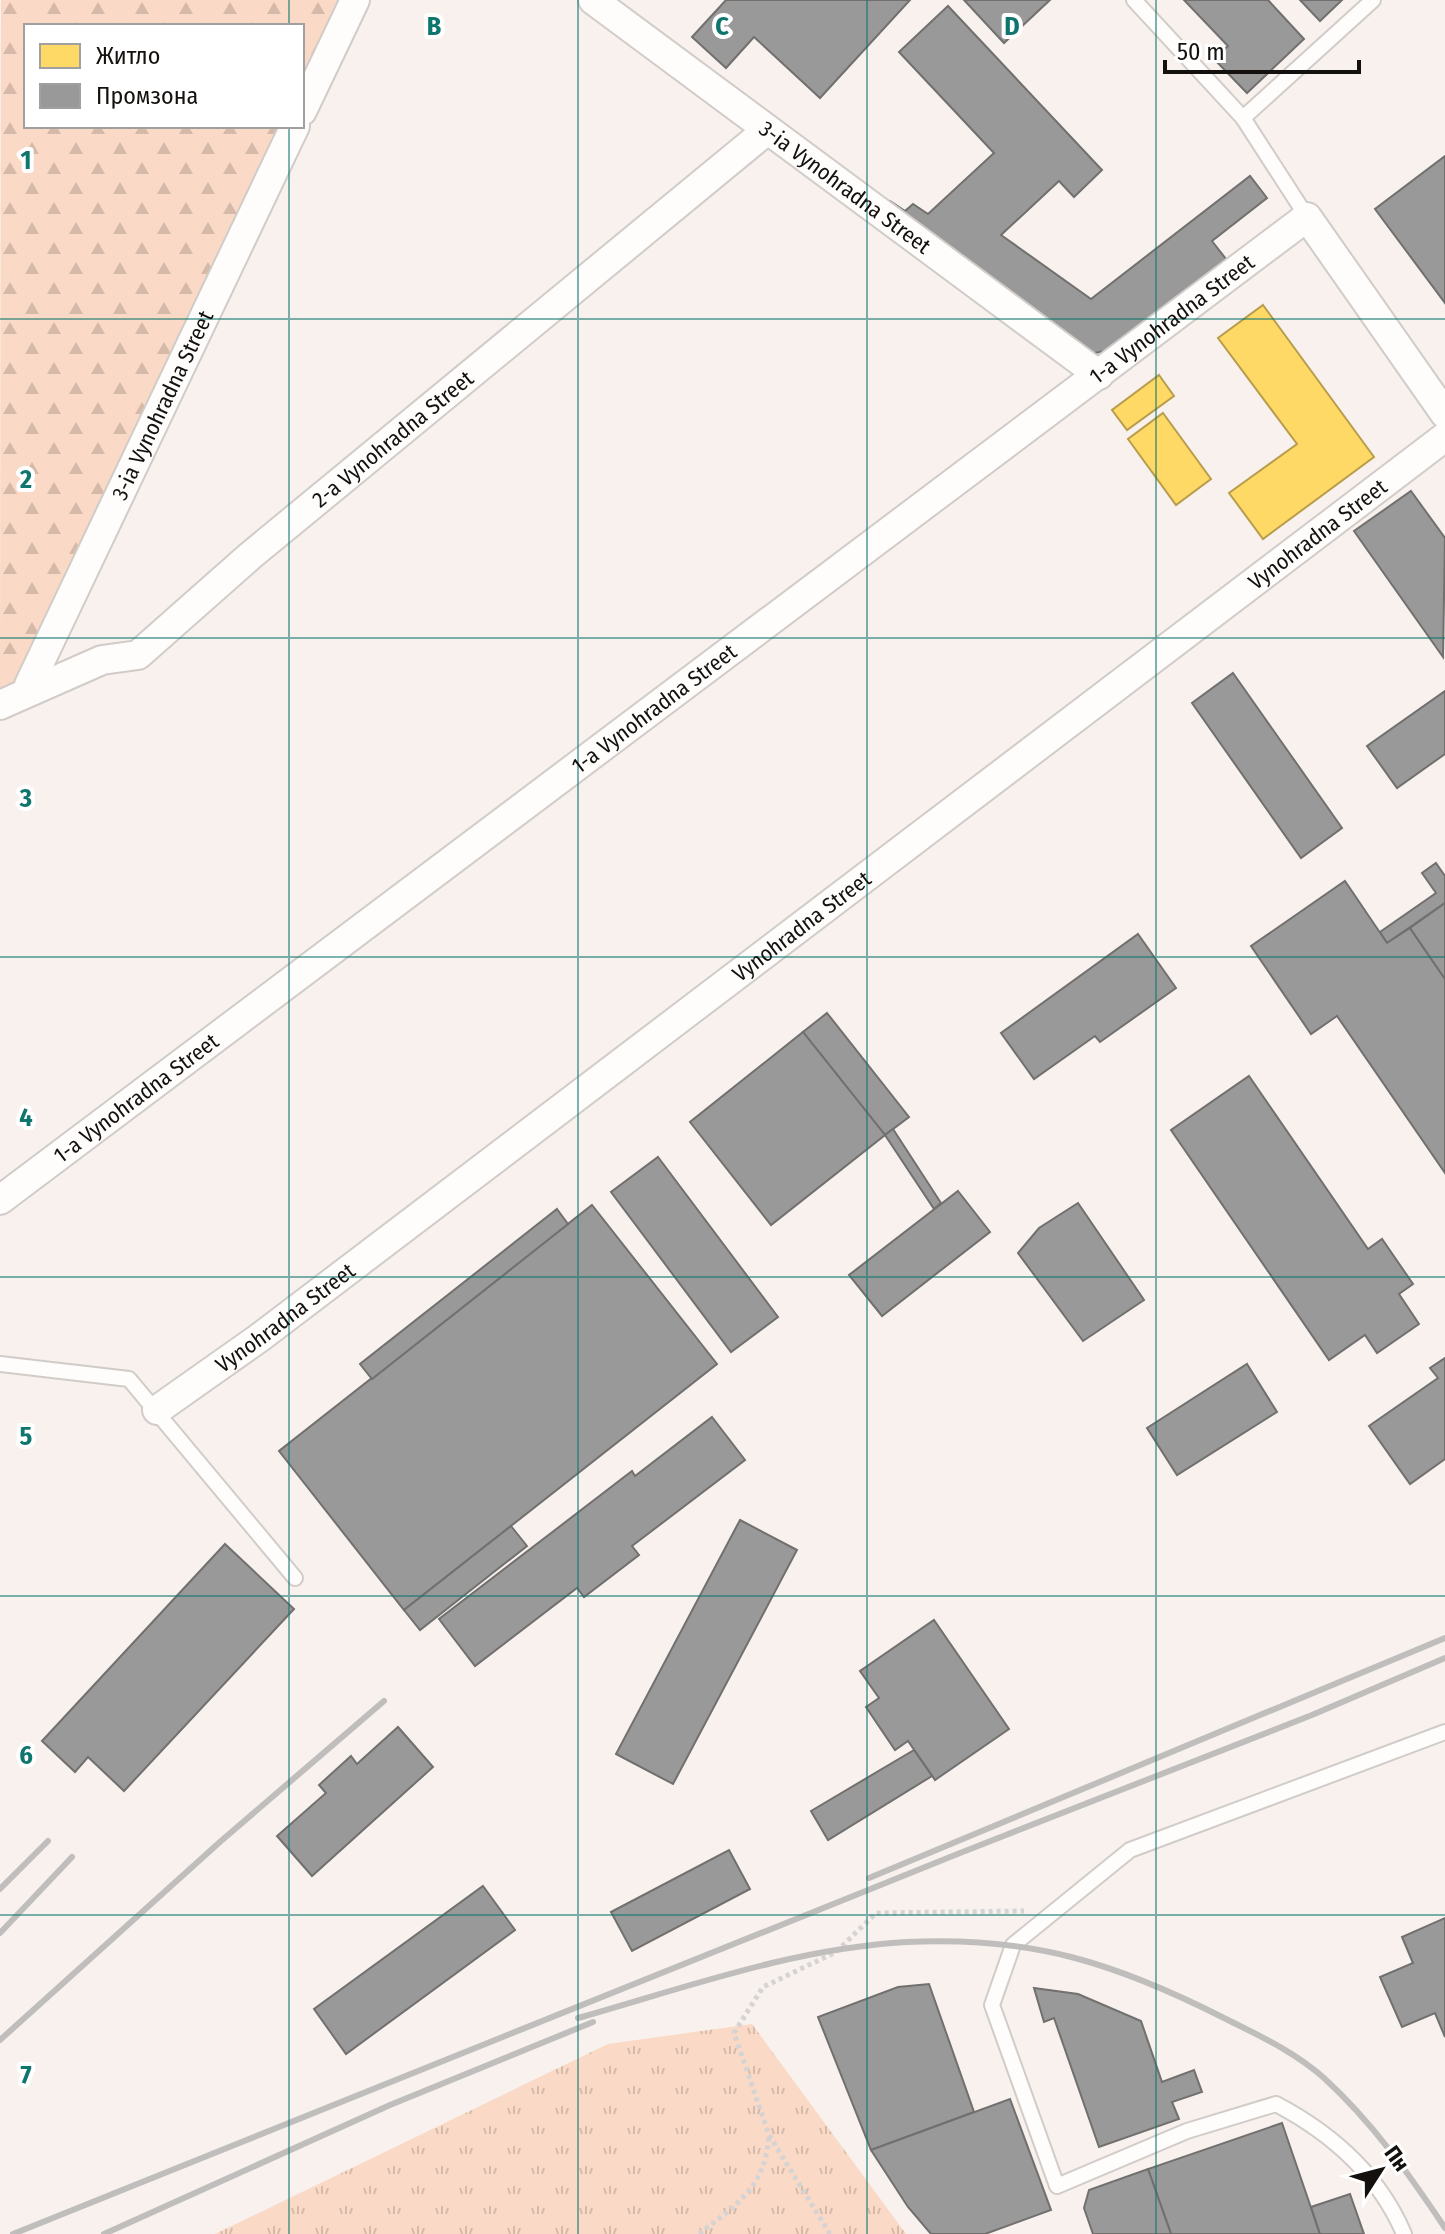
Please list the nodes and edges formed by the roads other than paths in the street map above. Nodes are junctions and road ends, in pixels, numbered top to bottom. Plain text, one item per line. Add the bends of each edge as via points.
1 (355, 0) edge
2 (593, 0) edge
3 (1134, 0) edge
4 (1373, 0) edge
5 (304, 107) edge
6 (1243, 118) junction
7 (294, 128) edge
8 (766, 131) junction
9 (1307, 217) junction
10 (1099, 375) junction
11 (1445, 414) edge
12 (1445, 437) edge
13 (29, 685) dead end
14 (0, 705) edge
15 (0, 1200) edge
16 (0, 1364) edge
17 (157, 1410) junction
18 (295, 1578) dead end
19 (1445, 1732) edge
20 (1404, 2234) edge

1 - 5 street
2 - 8 street, 3-ia Vynohradna Street
3 - 6 lane
4 - 6 lane
6 - 9 lane
7 - 13 street, 3-ia Vynohradna Street
8 - 10 street, 3-ia Vynohradna Street
8 - 14 street, 2-a Vynohradna Street via 274,536 138,655 102,660
9 - 10 street, 1-a Vynohradna Street
9 - 11 street
10 - 15 street, 1-a Vynohradna Street
12 - 17 street, Vynohradna Street via 272,1329
16 - 17 lane via 129,1379
17 - 18 lane
19 - 20 lane via 1130,1850 1013,1945 992,2005 1057,2186 1187,2131 1276,2104 1316,2125 1359,2164

